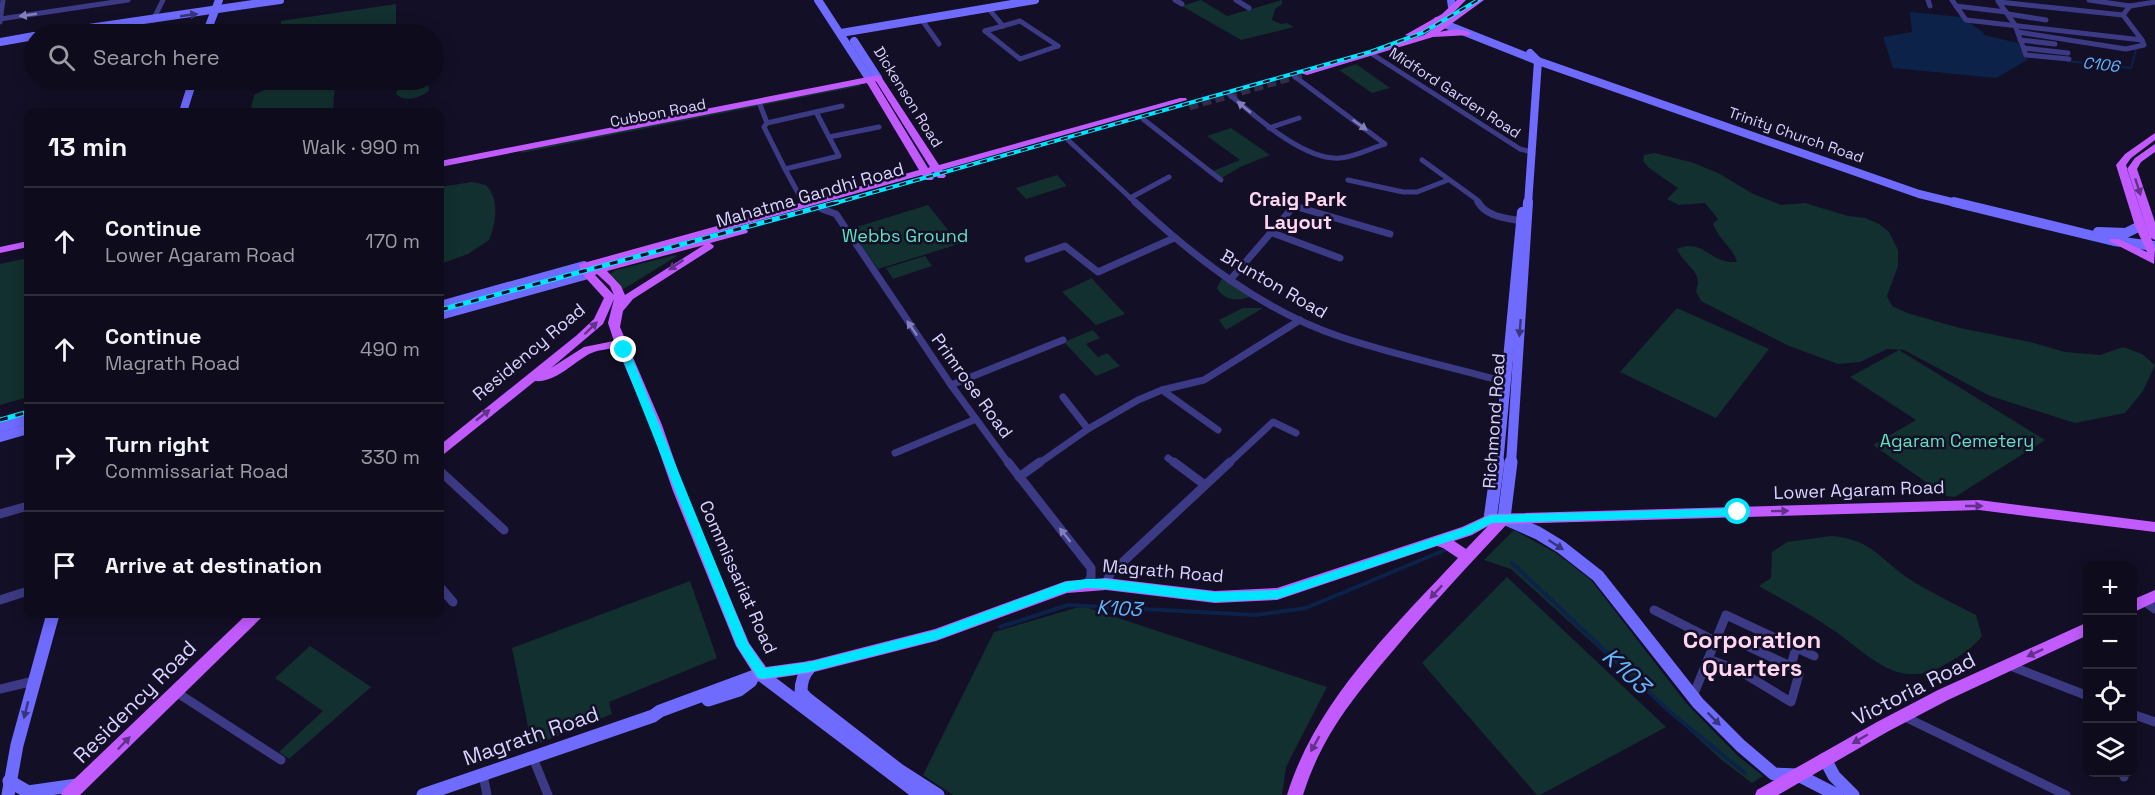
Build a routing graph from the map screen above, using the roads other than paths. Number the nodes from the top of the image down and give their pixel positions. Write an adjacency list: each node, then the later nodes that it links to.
1 (3, 0): 32 (street)
2 (79, 0): 25 (street)
3 (128, 0): 25 (street)
4 (163, 0): 33 (street)
5 (260, 0): 24 (main road)
6 (280, 0): 24 (main road)
7 (818, 0): 43 (main road, Dickenson Road)
8 (824, 0): 43 (main road, Dickenson Road)
9 (1035, 0): 18 (main road)
10 (1175, 0): 21 (street)
11 (1236, 0): 27 (street)
12 (1462, 0): 20 (main road)
13 (1479, 0): 31 (main road)
14 (1952, 0): 22 (street)
15 (2074, 0): 28 (street)
16 (2091, 0): 23 (street)
17 (1998, 1): 28 (street); 29 (street)
18 (1009, 2): 26 (main road)
19 (2155, 2): 23 (street)
20 (1451, 3): 31 (main road)
21 (1182, 4)
22 (1956, 6): 29 (street); 39 (street)
23 (2130, 6): 30 (street)
24 (217, 7): 33 (main road, one-way to 24); 37 (main road); 38 (main road)
25 (75, 8): 32 (street, one-way to 32)
26 (988, 8): 34 (main road); 40 (street)
27 (1250, 8)
28 (2075, 11): 30 (street)
29 (2007, 13): 35 (street); 39 (street)
30 (2121, 15): 47 (street)
31 (1449, 19): 41 (main road, Trinity Church Road); 41 (main road); 44 (main road); 56 (main road)
32 (0, 20)
33 (153, 20): 36 (main road)
34 (921, 20): 43 (main road); 49 (street)
35 (2046, 20)
36 (123, 24)
37 (210, 24)
38 (214, 24)
39 (2015, 25): 42 (street); 47 (street)
40 (1004, 26): 40 (street)
41 (1470, 31): 44 (main road); 51 (main road, Trinity Church Road); 52 (main road, Trinity Church Road)
42 (2018, 32): 46 (street); 47 (street)
43 (845, 33): 57 (main road, Dickenson Road)
44 (1427, 37): 53 (main road)
45 (24, 38): 48 (main road)
46 (2020, 39): 50 (street); 54 (street)
47 (2142, 40)
48 (1, 42)
49 (939, 44)
50 (2055, 44)
51 (1510, 50): 55 (main road, Trinity Church Road); 75 (main road, Richmond Road)
52 (1530, 52): 55 (main road); 90 (main road, Trinity Church Road)
53 (1372, 54): 56 (main road); 75 (street, Midford Garden Road)
54 (2068, 56)
55 (1538, 61): 75 (main road, Richmond Road); 95 (main road, Trinity Church Road)
56 (1298, 73): 70 (street, one-way to 70)
57 (876, 82): 61 (main road, Cubbon Road); 81 (main road, Dickenson Road)
58 (190, 90): 63 (main road)
59 (197, 90): 64 (main road)
60 (1229, 94): 70 (street, one-way to 60)
61 (759, 105): 68 (street); 76 (main road, Cubbon Road)
62 (842, 106): 65 (street)
63 (184, 108)
64 (191, 108)
65 (816, 112): 68 (street); 72 (street)
66 (1299, 118): 70 (street)
67 (1143, 119): 73 (main road, Mahatma Gandhi Road); 81 (main road, Mahatma Gandhi Road); 83 (street)
68 (767, 123): 79 (street)
69 (879, 127): 72 (street)
70 (1269, 128)
71 (2155, 136): 90 (main road)
72 (829, 137): 79 (street)
73 (1068, 140): 81 (main road, Mahatma Gandhi Road); 86 (street, Brunton Road)
74 (2155, 147): 96 (main road, one-way to 96)
75 (1528, 151): 89 (main road, Richmond Road)
76 (514, 153): 78 (main road, Cubbon Road); 80 (main road, Cubbon Road)
77 (1422, 160): 85 (street)
78 (444, 163)
79 (785, 169): 87 (street)
80 (444, 171)
81 (933, 174): 87 (main road, Mahatma Gandhi Road); 88 (main road, Mahatma Gandhi Road)
82 (1169, 177): 86 (street)
83 (1221, 180)
84 (1348, 180): 85 (street)
85 (1448, 180): 89 (street)
86 (1130, 198): 94 (street, Brunton Road)
87 (806, 205): 104 (main road, Mahatma Gandhi Road)
88 (822, 209): 93 (main road, Mahatma Gandhi Road); 114 (street, Primrose Road, one-way to 88)
89 (1525, 222): 113 (main road, Richmond Road)
90 (2140, 226): 96 (main road)
91 (1270, 232): 92 (street); 101 (street); 105 (street)
92 (1390, 234)
93 (726, 236): 104 (main road, Mahatma Gandhi Road); 107 (main road, one-way to 107)
94 (1174, 238): 102 (street); 105 (street, Brunton Road)
95 (2114, 241): 96 (main road, Trinity Church Road); 103 (main road)
96 (2152, 242): 103 (main road)
97 (24, 245): 98 (main road)
98 (0, 250)
99 (24, 254): 100 (main road)
100 (0, 258)
101 (1340, 258)
102 (1028, 259)
103 (2155, 260)
104 (591, 268): 106 (main road, Mahatma Gandhi Road); 107 (main road, Commissariat Road); 108 (main road, Mahatma Gandhi Road); 112 (main road, Residency Road, one-way to 104)
105 (1230, 280): 109 (street, Brunton Road)
106 (444, 305)
107 (618, 308): 111 (main road, Commissariat Road)
108 (444, 314)
109 (1300, 320): 113 (street, Brunton Road); 115 (street)
110 (1063, 340): 114 (street)
111 (621, 343): 112 (main road); 156 (main road, Commissariat Road)
112 (528, 382): 125 (main road, Residency Road, one-way to 112)
113 (1510, 383): 133 (main road, Richmond Road)
114 (951, 385): 117 (street, Primrose Road)
115 (1162, 390): 120 (street); 122 (street)
116 (1063, 397): 120 (street)
117 (976, 419): 126 (street); 129 (street, Primrose Road)
118 (24, 420): 119 (main road)
119 (0, 427)
120 (1088, 429): 129 (street)
121 (24, 430): 124 (main road)
122 (1218, 430)
123 (1296, 433): 130 (street)
124 (0, 437)
125 (444, 448)
126 (895, 453)
127 (1168, 458): 130 (street)
128 (444, 475): 135 (street)
129 (1019, 477): 138 (street, Primrose Road, one-way to 129)
130 (1205, 485): 139 (street)
131 (24, 507): 132 (street)
132 (0, 514)
133 (1497, 518): 134 (main road, Lower Agaram Road, one-way to 134); 136 (main road, Magrath Road); 137 (main road); 161 (main road, one-way to 161)
134 (2155, 527)
135 (504, 530)
136 (1433, 541): 137 (main road); 139 (main road, Magrath Road)
137 (1465, 560): 178 (main road, one-way to 178)
138 (1087, 584): 139 (main road, Magrath Road); 155 (main road, Magrath Road)
139 (1106, 584)
140 (24, 592): 142 (street)
141 (444, 592): 143 (street)
142 (0, 600)
143 (453, 602)
144 (1654, 610): 148 (street)
145 (52, 618): 157 (main road)
146 (252, 618): 159 (main road, Residency Road)
147 (2083, 630): 153 (main road, Victoria Road, one-way to 153)
148 (1715, 641): 150 (street); 152 (street)
149 (1747, 646): 154 (street)
150 (1796, 647): 151 (street); 154 (street)
151 (1814, 656)
152 (1708, 659): 154 (street); 161 (street)
153 (2008, 665): 160 (street); 164 (main road, Victoria Road)
154 (1791, 666)
155 (810, 667): 156 (main road, Magrath Road); 162 (main road)
156 (760, 674): 162 (main road, Commissariat Road); 167 (main road, Magrath Road)
157 (34, 681): 158 (street); 171 (main road, one-way to 171)
158 (0, 689)
159 (175, 691): 166 (street); 172 (main road, Residency Road, one-way to 159)
160 (2083, 694)
161 (1693, 696): 170 (main road, one-way to 170)
162 (802, 700): 176 (main road, Commissariat Road); 177 (main road, Commissariat Road)
163 (2137, 715): 165 (street)
164 (1903, 716): 168 (main road, Victoria Road, one-way to 168); 183 (street)
165 (2155, 722)
166 (279, 757)
167 (533, 758): 169 (main road, Magrath Road); 175 (street)
168 (1825, 759): 170 (main road, Victoria Road); 182 (main road)
169 (483, 775): 173 (main road, Magrath Road); 174 (street)
170 (1786, 778): 179 (main road, Victoria Road); 180 (main road); 181 (main road)
171 (9, 788): 172 (main road)
172 (76, 789)
173 (423, 795)
174 (487, 795)
175 (548, 795)
176 (920, 795)
177 (938, 795)
178 (1295, 795)
179 (1763, 795)
180 (1828, 795)
181 (1837, 795)
182 (1853, 795)
183 (2066, 795)

